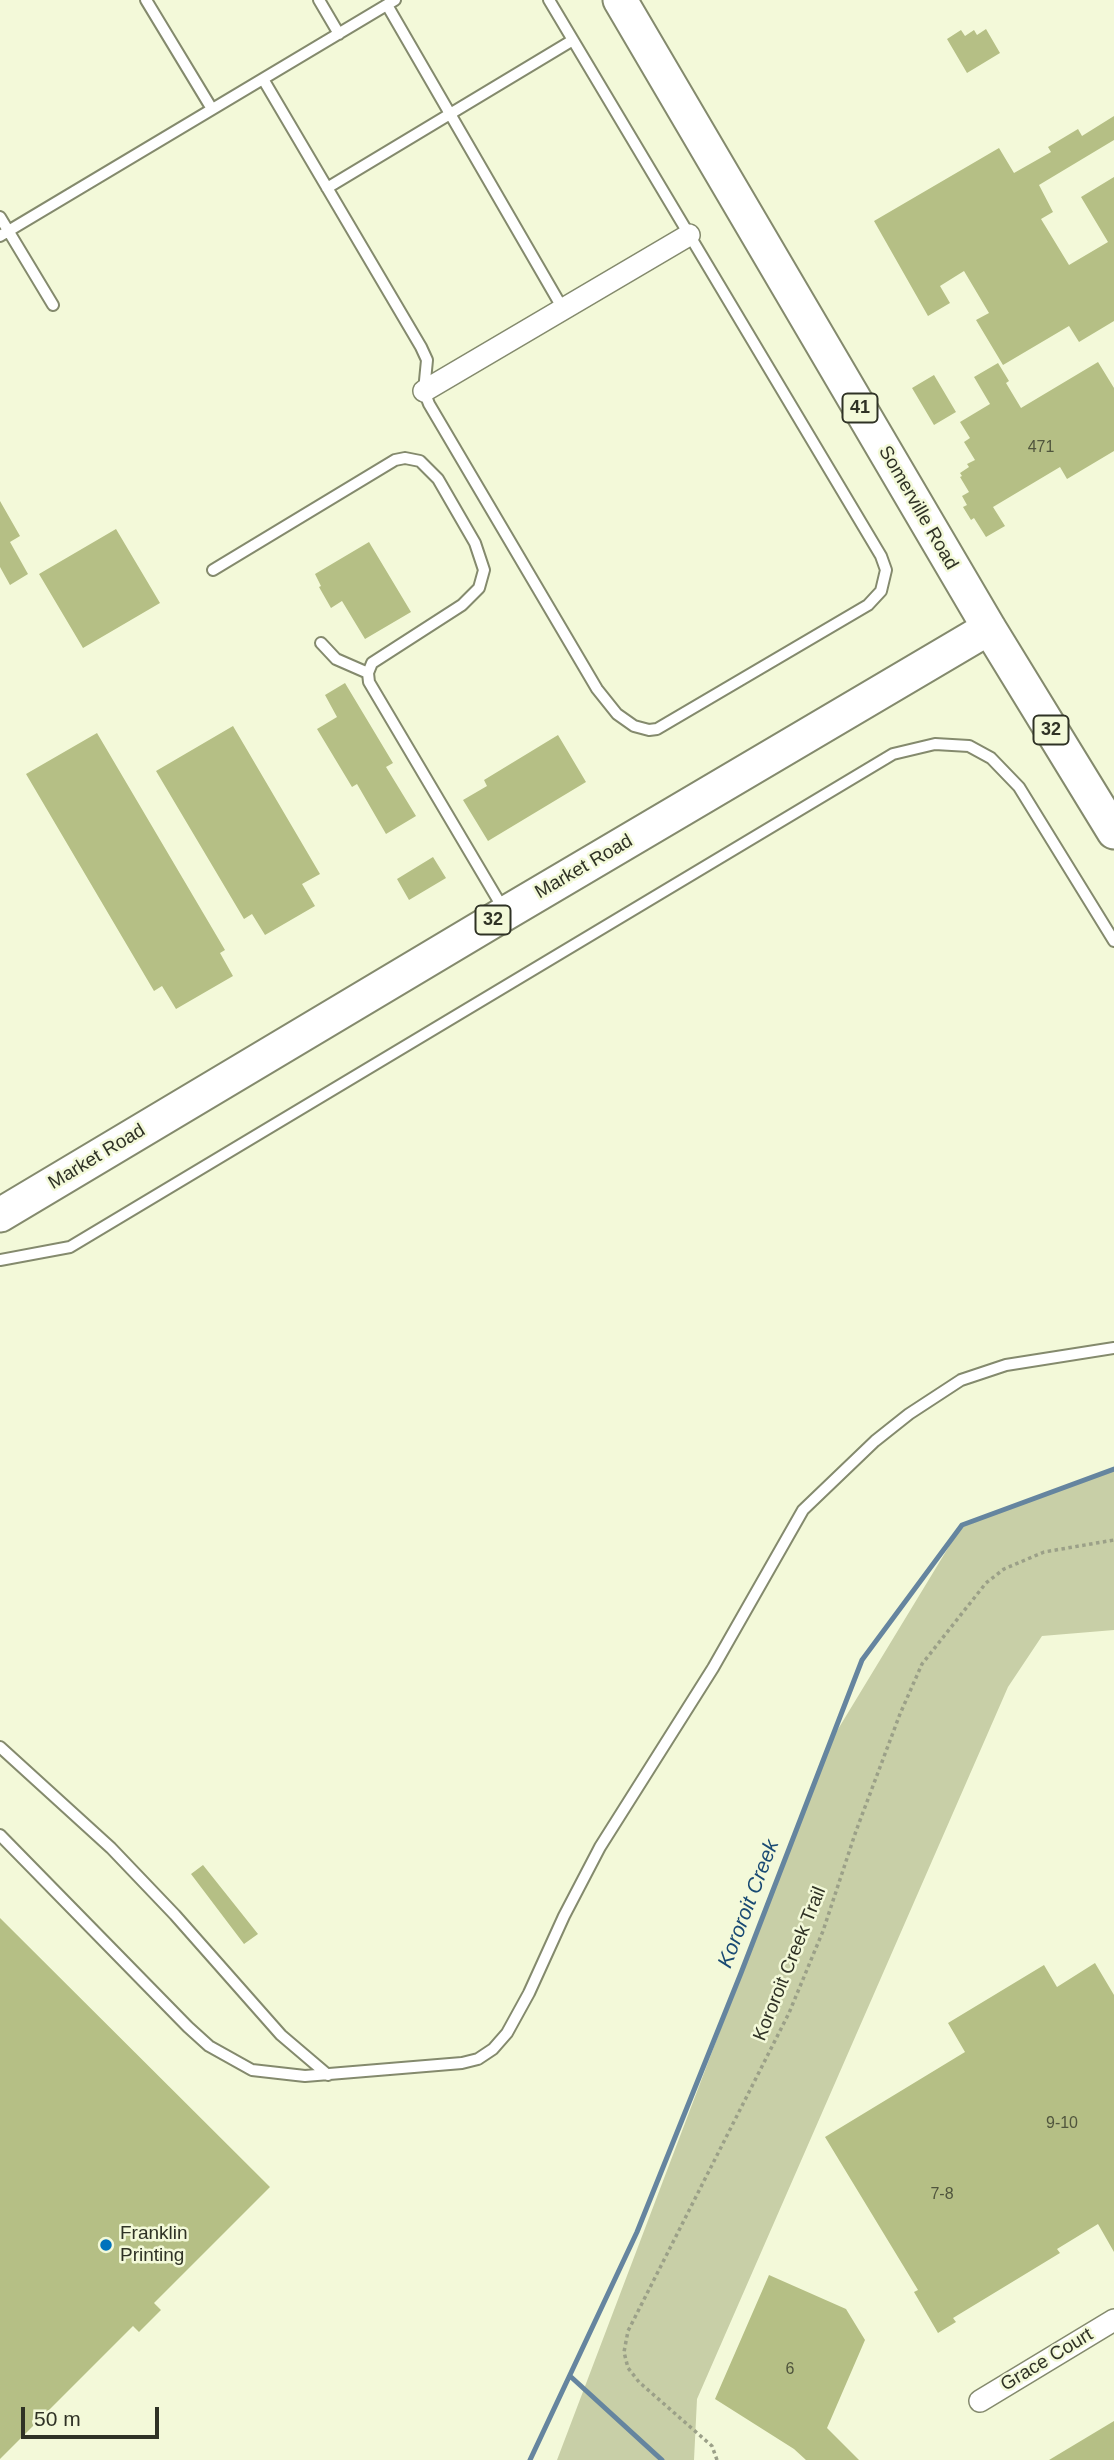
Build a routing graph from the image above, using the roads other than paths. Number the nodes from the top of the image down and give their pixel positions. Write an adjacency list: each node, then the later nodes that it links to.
1 (146, 0): 9 (lane)
2 (319, 0): 6 (lane)
3 (549, 0): 7 (lane)
4 (620, 0): 19 (main road, Somerville Road / 41)
5 (391, 2): 6 (lane); 10 (lane)
6 (338, 34): 8 (lane)
7 (573, 40): 10 (lane); 14 (lane)
8 (263, 79): 9 (lane); 11 (lane)
9 (212, 109): 13 (lane)
10 (450, 114): 11 (lane); 16 (lane)
11 (327, 188): 17 (lane)
12 (0, 217): 13 (lane)
13 (4, 234): 15 (lane)
14 (689, 235): 16 (street); 17 (lane)
15 (53, 305)
16 (563, 309): 17 (street)
17 (425, 391)
18 (213, 570): 21 (lane)
19 (989, 628): 22 (main road, Somerville Road / 32); 23 (main road, Market Road / 32)
20 (321, 643): 21 (lane)
21 (368, 673): 23 (lane)
22 (1114, 832)
23 (506, 912): 25 (main road, Market Road / 32)
24 (1114, 941): 26 (lane)
25 (0, 1215)
26 (0, 1260)
27 (1114, 1348): 30 (lane)
28 (0, 1747): 30 (lane)
29 (0, 1835): 30 (lane)
30 (328, 2074)
31 (1114, 2320): 32 (street, Grace Court)
32 (980, 2400)

